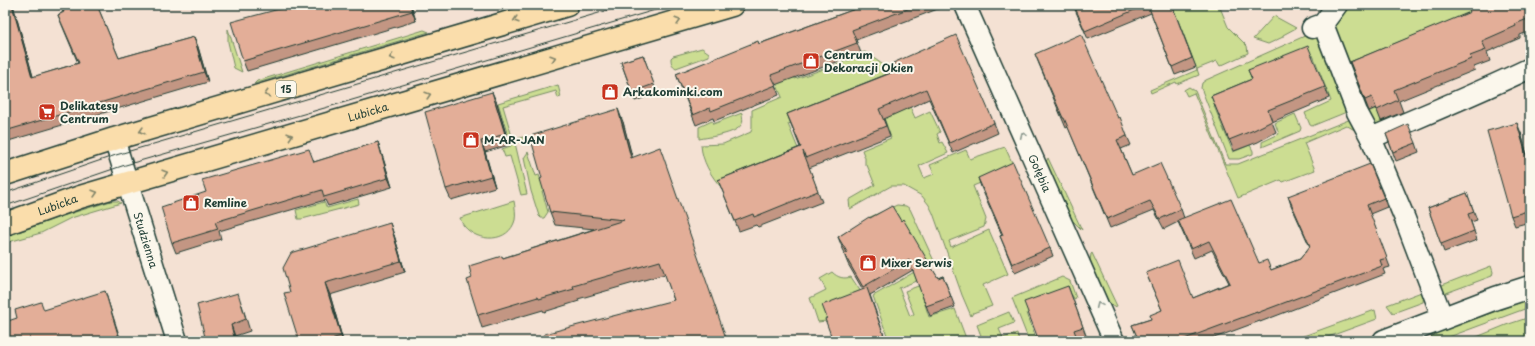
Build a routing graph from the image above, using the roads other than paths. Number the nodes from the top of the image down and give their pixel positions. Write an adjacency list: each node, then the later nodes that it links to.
1 (567, 5): 7 (main road, 15, one-way to 7)
2 (732, 5): 9 (main road, Lubicka, one-way to 2)
3 (965, 5): 14 (street, Gołębia, one-way to 3)
4 (1337, 5): 6 (street)
5 (1530, 68): 6 (street)
6 (1371, 138): 12 (street)
7 (114, 139): 8 (main road, 15); 9 (street, Studzienna)
8 (5, 174)
9 (127, 184): 10 (main road, Lubicka, one-way to 9); 13 (street, Studzienna)
10 (5, 224)
11 (1530, 287): 12 (street)
12 (1443, 319): 15 (street)
13 (177, 341)
14 (1114, 341)
15 (1384, 341)

